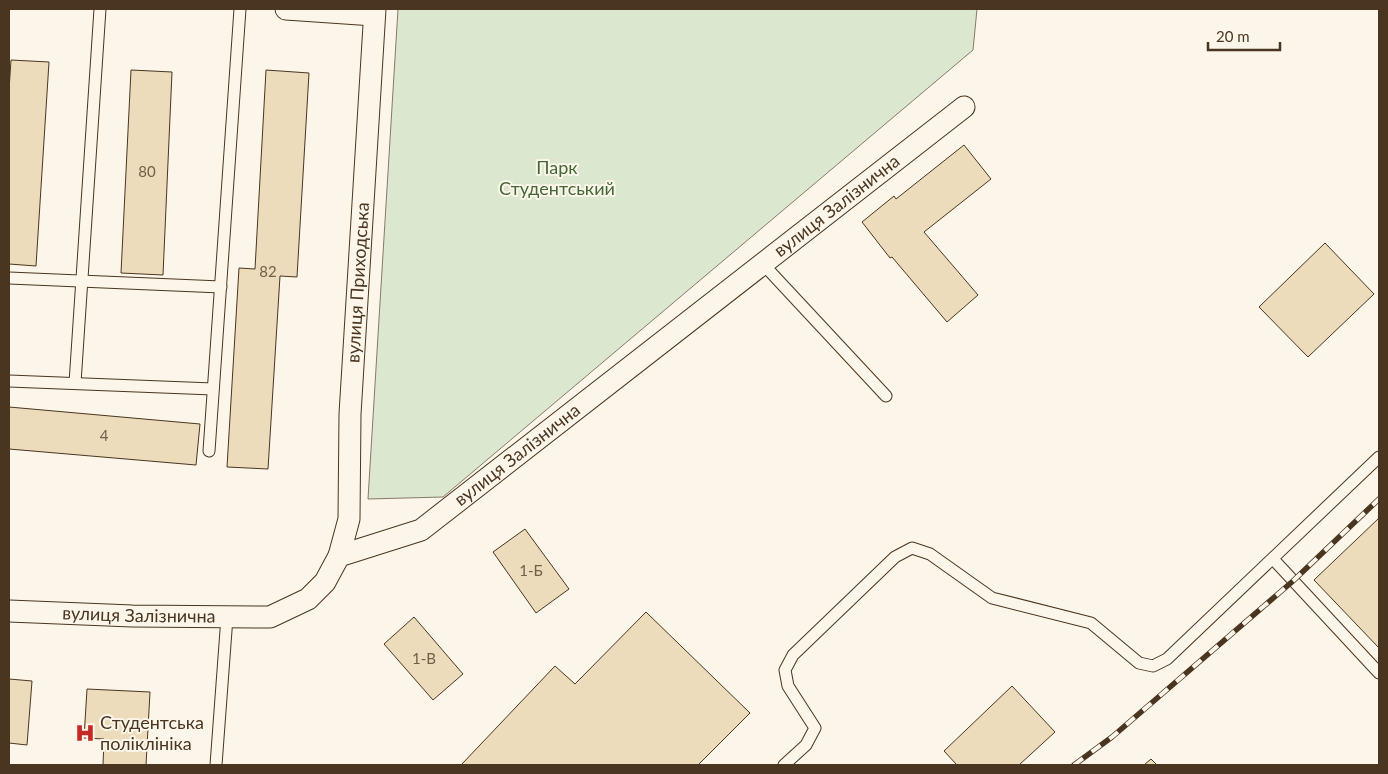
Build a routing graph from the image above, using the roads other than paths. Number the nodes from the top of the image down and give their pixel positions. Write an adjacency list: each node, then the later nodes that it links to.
1 (100, 9): 8 (lane)
2 (240, 9): 9 (lane)
3 (286, 9): 4 (street)
4 (375, 12): 16 (street, вулиця Приходська)
5 (964, 107): 6 (street, вулиця Залізнична)
6 (763, 264): 13 (lane); 16 (street, вулиця Залізнична)
7 (9, 278): 8 (lane)
8 (82, 282): 9 (lane); 11 (lane)
9 (221, 287): 12 (lane)
10 (9, 381): 11 (lane)
11 (76, 383): 12 (lane)
12 (213, 389): 14 (lane)
13 (886, 396)
14 (209, 451)
15 (1379, 457): 17 (lane)
16 (340, 556): 19 (street, вулиця Залізнична)
17 (1273, 559): 20 (lane); 22 (lane)
18 (9, 611): 19 (street, вулиця Залізнична)
19 (227, 617): 21 (lane)
20 (1379, 673)
21 (216, 765)
22 (784, 765)

